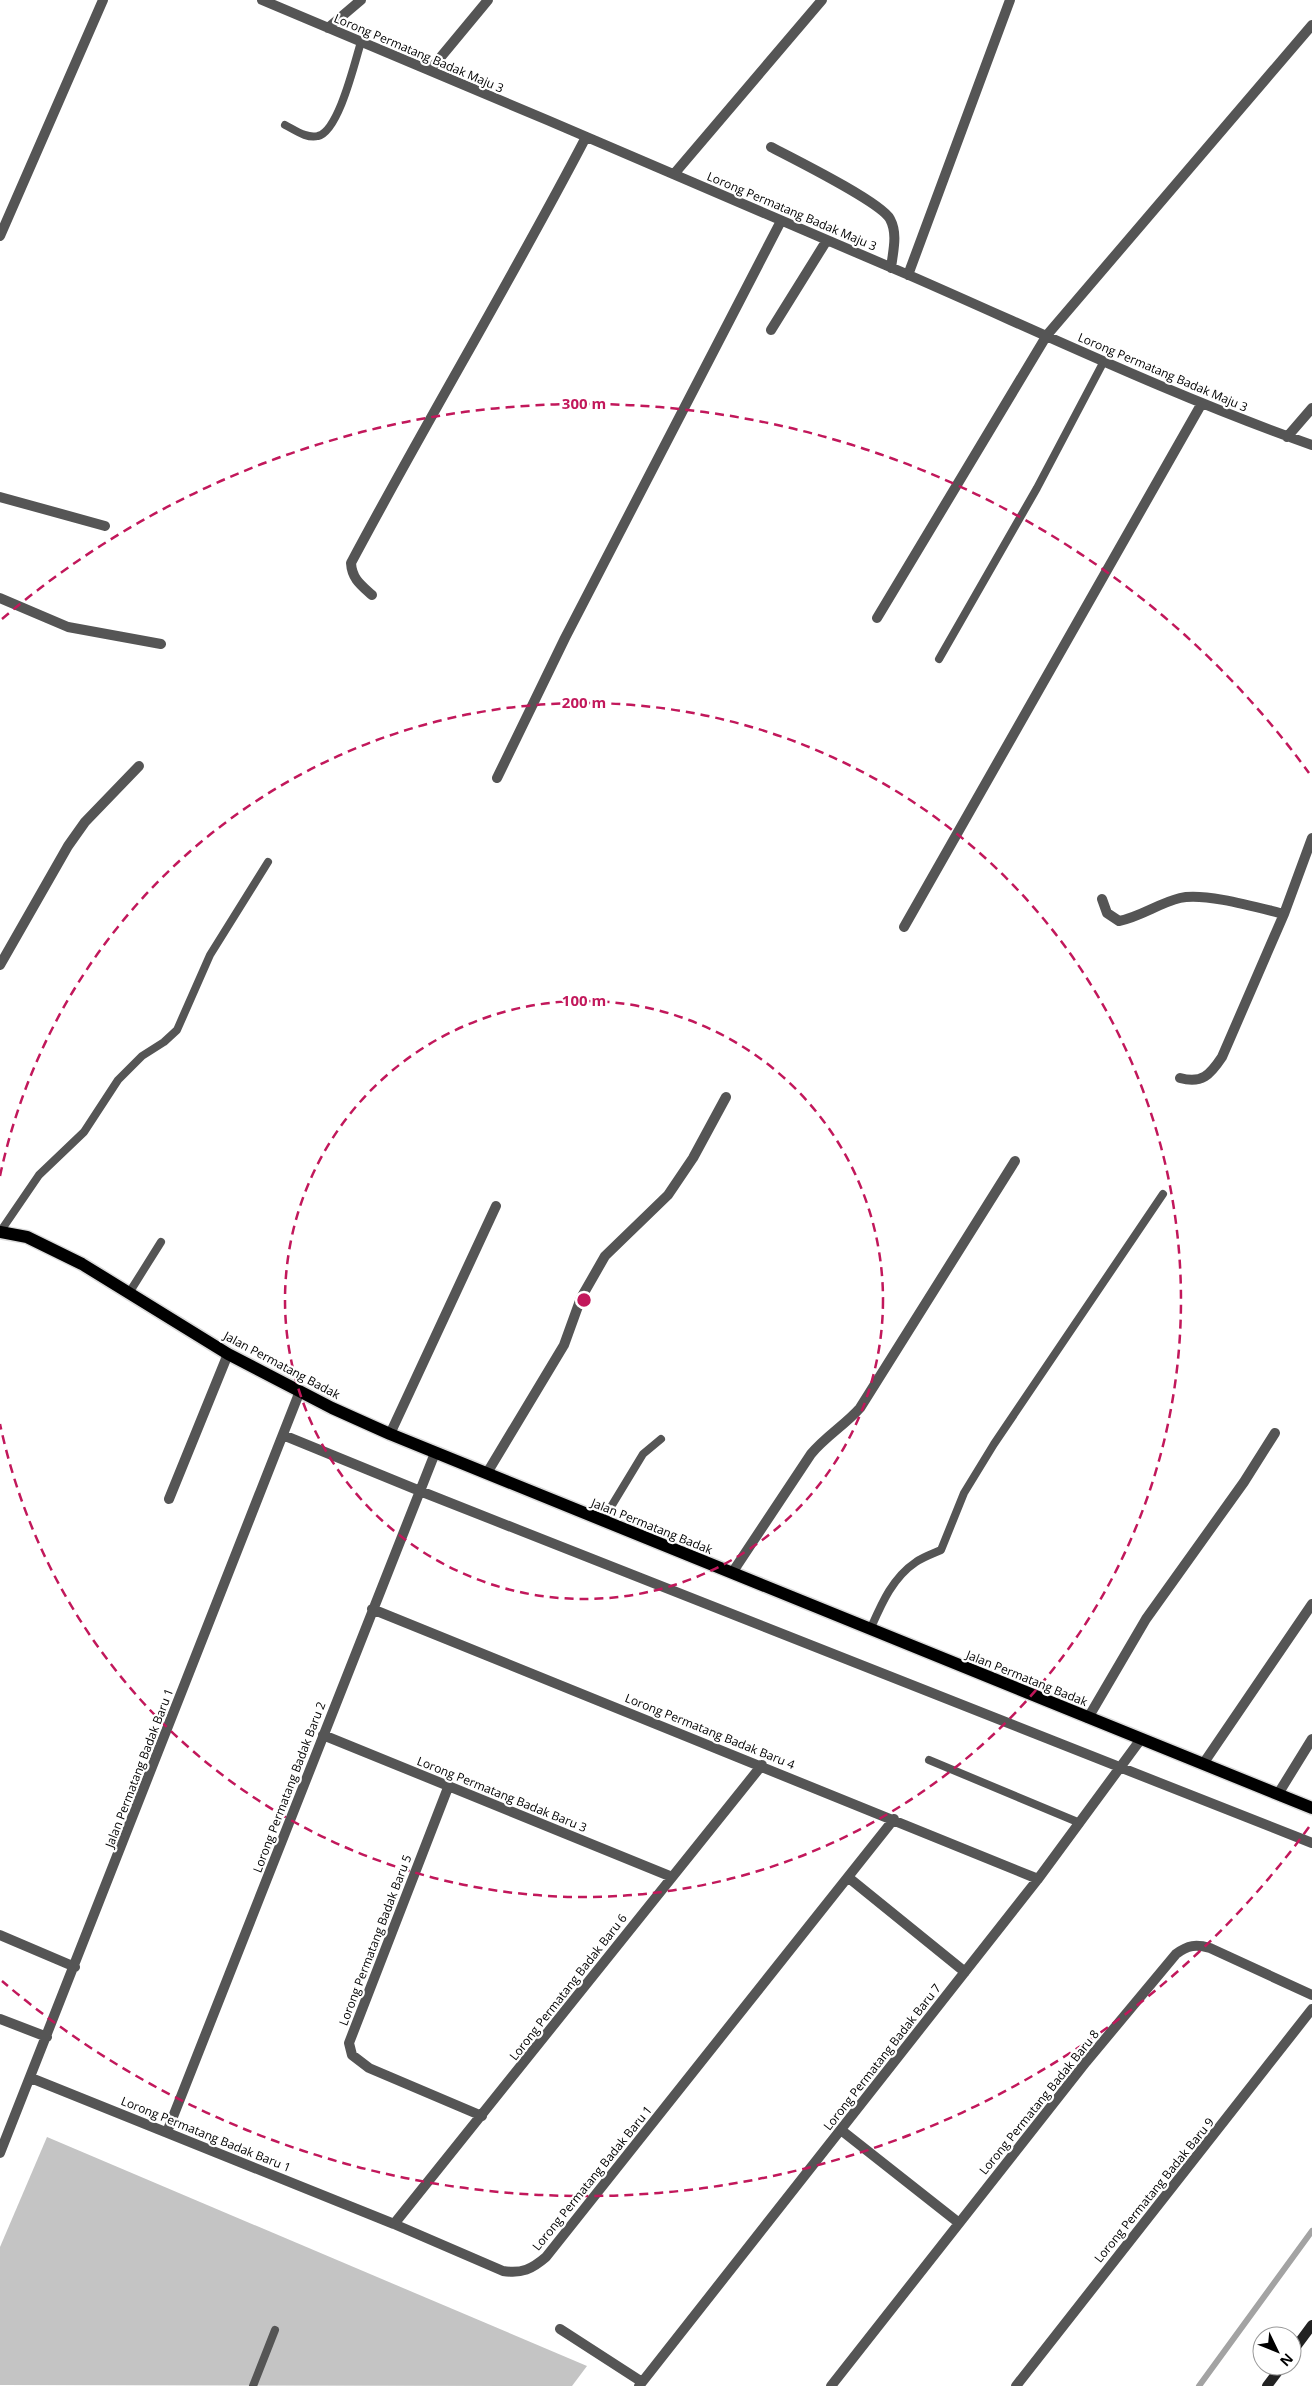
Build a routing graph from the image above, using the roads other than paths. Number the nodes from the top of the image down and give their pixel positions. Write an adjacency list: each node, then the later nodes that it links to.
1 (104, 0): 16 (street)
2 (262, 0): 8 (street, Lorong Permatang Badak Maju 3)
3 (361, 0): 8 (street)
4 (488, 0): 10 (street)
5 (822, 0): 14 (street)
6 (1010, 0): 19 (street)
7 (1312, 25): 21 (street)
8 (328, 28): 9 (street, Lorong Permatang Badak Maju 3)
9 (361, 42): 10 (street, Lorong Permatang Badak Maju 3); 11 (lane)
10 (430, 70): 12 (street, Lorong Permatang Badak Maju 3)
11 (285, 126)
12 (586, 138): 14 (street, Lorong Permatang Badak Maju 3); 29 (street)
13 (771, 146): 18 (street)
14 (674, 174): 15 (street, Lorong Permatang Badak Maju 3)
15 (781, 221): 17 (street, Lorong Permatang Badak Maju 3); 35 (street)
16 (0, 236)
17 (827, 240): 18 (street, Lorong Permatang Badak Maju 3); 20 (street)
18 (891, 268): 19 (street, Lorong Permatang Badak Maju 3)
19 (908, 275): 21 (street, Lorong Permatang Badak Maju 3)
20 (771, 330)
21 (1046, 335): 22 (street, Lorong Permatang Badak Maju 3); 31 (street)
22 (1104, 361): 23 (street, Lorong Permatang Badak Maju 3); 33 (lane)
23 (1202, 402): 25 (street, Lorong Permatang Badak Maju 3); 40 (street)
24 (1312, 408): 25 (street)
25 (1287, 437): 26 (street, Lorong Permatang Badak Maju 3)
26 (1312, 445)
27 (1, 499): 28 (street)
28 (105, 526)
29 (372, 595)
30 (0, 598): 32 (street)
31 (877, 618)
32 (161, 644)
33 (939, 658)
34 (139, 766): 41 (street)
35 (497, 778)
36 (1312, 838): 39 (street)
37 (268, 862): 47 (lane)
38 (1102, 899): 39 (street)
39 (1284, 914): 42 (street)
40 (904, 927)
41 (0, 965)
42 (1180, 1078)
43 (726, 1096): 57 (street)
44 (1015, 1160): 61 (street)
45 (1163, 1194): 64 (lane)
46 (496, 1206): 53 (street)
47 (0, 1232): 49 (main road, Jalan Permatang Badak)
48 (162, 1242): 49 (lane)
49 (129, 1293): 50 (main road, Jalan Permatang Badak)
50 (228, 1354): 51 (main road, Jalan Permatang Badak); 59 (street)
51 (300, 1391): 53 (main road, Jalan Permatang Badak); 54 (street, Jalan Permatang Badak Baru 1)
52 (1275, 1433): 65 (street)
53 (390, 1434): 56 (main road, Jalan Permatang Badak)
54 (283, 1435): 58 (street); 83 (street, Jalan Permatang Badak Baru 1)
55 (661, 1439): 60 (lane)
56 (435, 1453): 57 (main road, Jalan Permatang Badak); 58 (street, Lorong Permatang Badak Baru 2)
57 (487, 1473): 60 (main road, Jalan Permatang Badak)
58 (420, 1491): 63 (street, Lorong Permatang Badak Baru 2); 72 (street)
59 (169, 1499)
60 (603, 1520): 61 (main road, Jalan Permatang Badak)
61 (732, 1573): 64 (main road, Jalan Permatang Badak)
62 (1312, 1604): 70 (street)
63 (372, 1609): 66 (street, Lorong Permatang Badak Baru 2); 71 (street, Lorong Permatang Badak Baru 4)
64 (870, 1630): 65 (main road, Jalan Permatang Badak)
65 (1088, 1718): 67 (main road, Jalan Permatang Badak)
66 (322, 1735): 73 (street, Lorong Permatang Badak Baru 3); 92 (street, Lorong Permatang Badak Baru 2)
67 (1141, 1739): 70 (main road, Jalan Permatang Badak); 72 (street, Lorong Permatang Badak Baru 7)
68 (1312, 1740): 74 (street)
69 (929, 1760): 77 (lane)
70 (1203, 1764): 74 (main road, Jalan Permatang Badak)
71 (762, 1765): 76 (street, Lorong Permatang Badak Baru 4); 79 (street, Lorong Permatang Badak Baru 6)
72 (1121, 1767): 77 (street, Lorong Permatang Badak Baru 7); 78 (street)
73 (449, 1785): 79 (street, Lorong Permatang Badak Baru 3); 90 (street, Lorong Permatang Badak Baru 5)
74 (1278, 1794): 75 (main road, Jalan Permatang Badak)
75 (1312, 1808)
76 (894, 1819): 80 (street, Lorong Permatang Badak Baru 1); 81 (street, Lorong Permatang Badak Baru 4)
77 (1080, 1823): 81 (street, Lorong Permatang Badak Baru 7)
78 (1312, 1843)
79 (672, 1877): 90 (street, Lorong Permatang Badak Baru 6)
80 (849, 1878): 84 (street); 95 (street, Lorong Permatang Badak Baru 1)
81 (1038, 1879): 84 (street, Lorong Permatang Badak Baru 7)
82 (0, 1935): 83 (street)
83 (75, 1967): 88 (street, Jalan Permatang Badak Baru 1)
84 (965, 1972): 91 (street, Lorong Permatang Badak Baru 7)
85 (1312, 1996): 94 (street, Lorong Permatang Badak Baru 8)
86 (1312, 2009): 103 (street, Lorong Permatang Badak Baru 9)
87 (0, 2019): 88 (street)
88 (47, 2037): 89 (street, Jalan Permatang Badak Baru 1)
89 (31, 2078): 92 (street, Lorong Permatang Badak Baru 1); 93 (street, Jalan Permatang Badak Baru 1)
90 (482, 2116): 95 (street, Lorong Permatang Badak Baru 6)
91 (841, 2130): 94 (street); 100 (street, Lorong Permatang Badak Baru 7)
92 (167, 2132): 95 (street, Lorong Permatang Badak Baru 1)
93 (1, 2148)
94 (958, 2222): 102 (street, Lorong Permatang Badak Baru 8)
95 (394, 2224)
96 (1312, 2325): 99 (street)
97 (560, 2329): 100 (street)
98 (275, 2330): 101 (lane)
99 (1302, 2338)
100 (640, 2384)
101 (253, 2386)
102 (831, 2386)
103 (1016, 2386)

